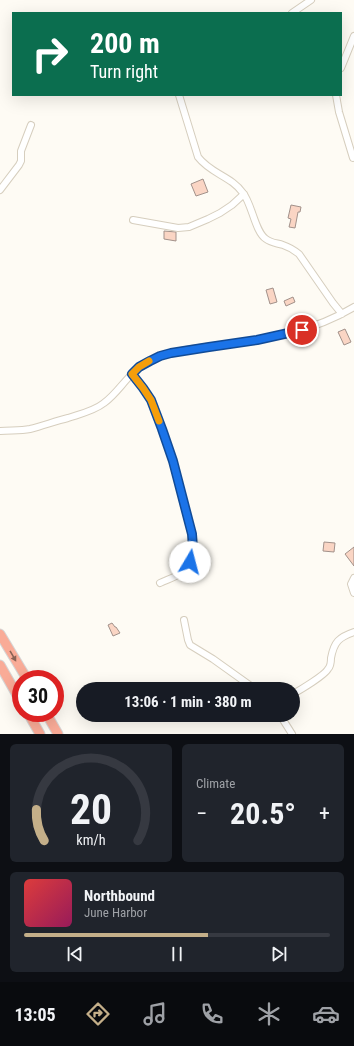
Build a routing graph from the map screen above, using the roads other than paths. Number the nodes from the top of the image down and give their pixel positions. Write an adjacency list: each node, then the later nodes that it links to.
1 (311, 0): 2 (street)
2 (293, 12)
3 (354, 36): 4 (street)
4 (342, 66)
5 (179, 96): 10 (street)
6 (336, 96): 8 (street)
7 (31, 126): 9 (street)
8 (353, 158)
9 (0, 190)
10 (244, 194): 11 (street); 13 (street)
11 (133, 220)
12 (354, 307): 13 (street)
13 (342, 314): 14 (street)
14 (132, 374): 15 (street); 17 (street)
15 (0, 431)
16 (354, 578): 18 (street)
17 (160, 583)
18 (354, 593)
19 (184, 620): 24 (street)
20 (354, 632): 26 (street)
21 (0, 634): 23 (highway, one-way to 23)
22 (0, 665): 25 (highway)
23 (22, 670)
24 (245, 682)
25 (12, 686)
26 (300, 690)
27 (33, 722): 30 (highway)
28 (51, 722): 31 (highway)
29 (284, 722): 32 (street)
30 (40, 734)
31 (58, 734)
32 (292, 734)

